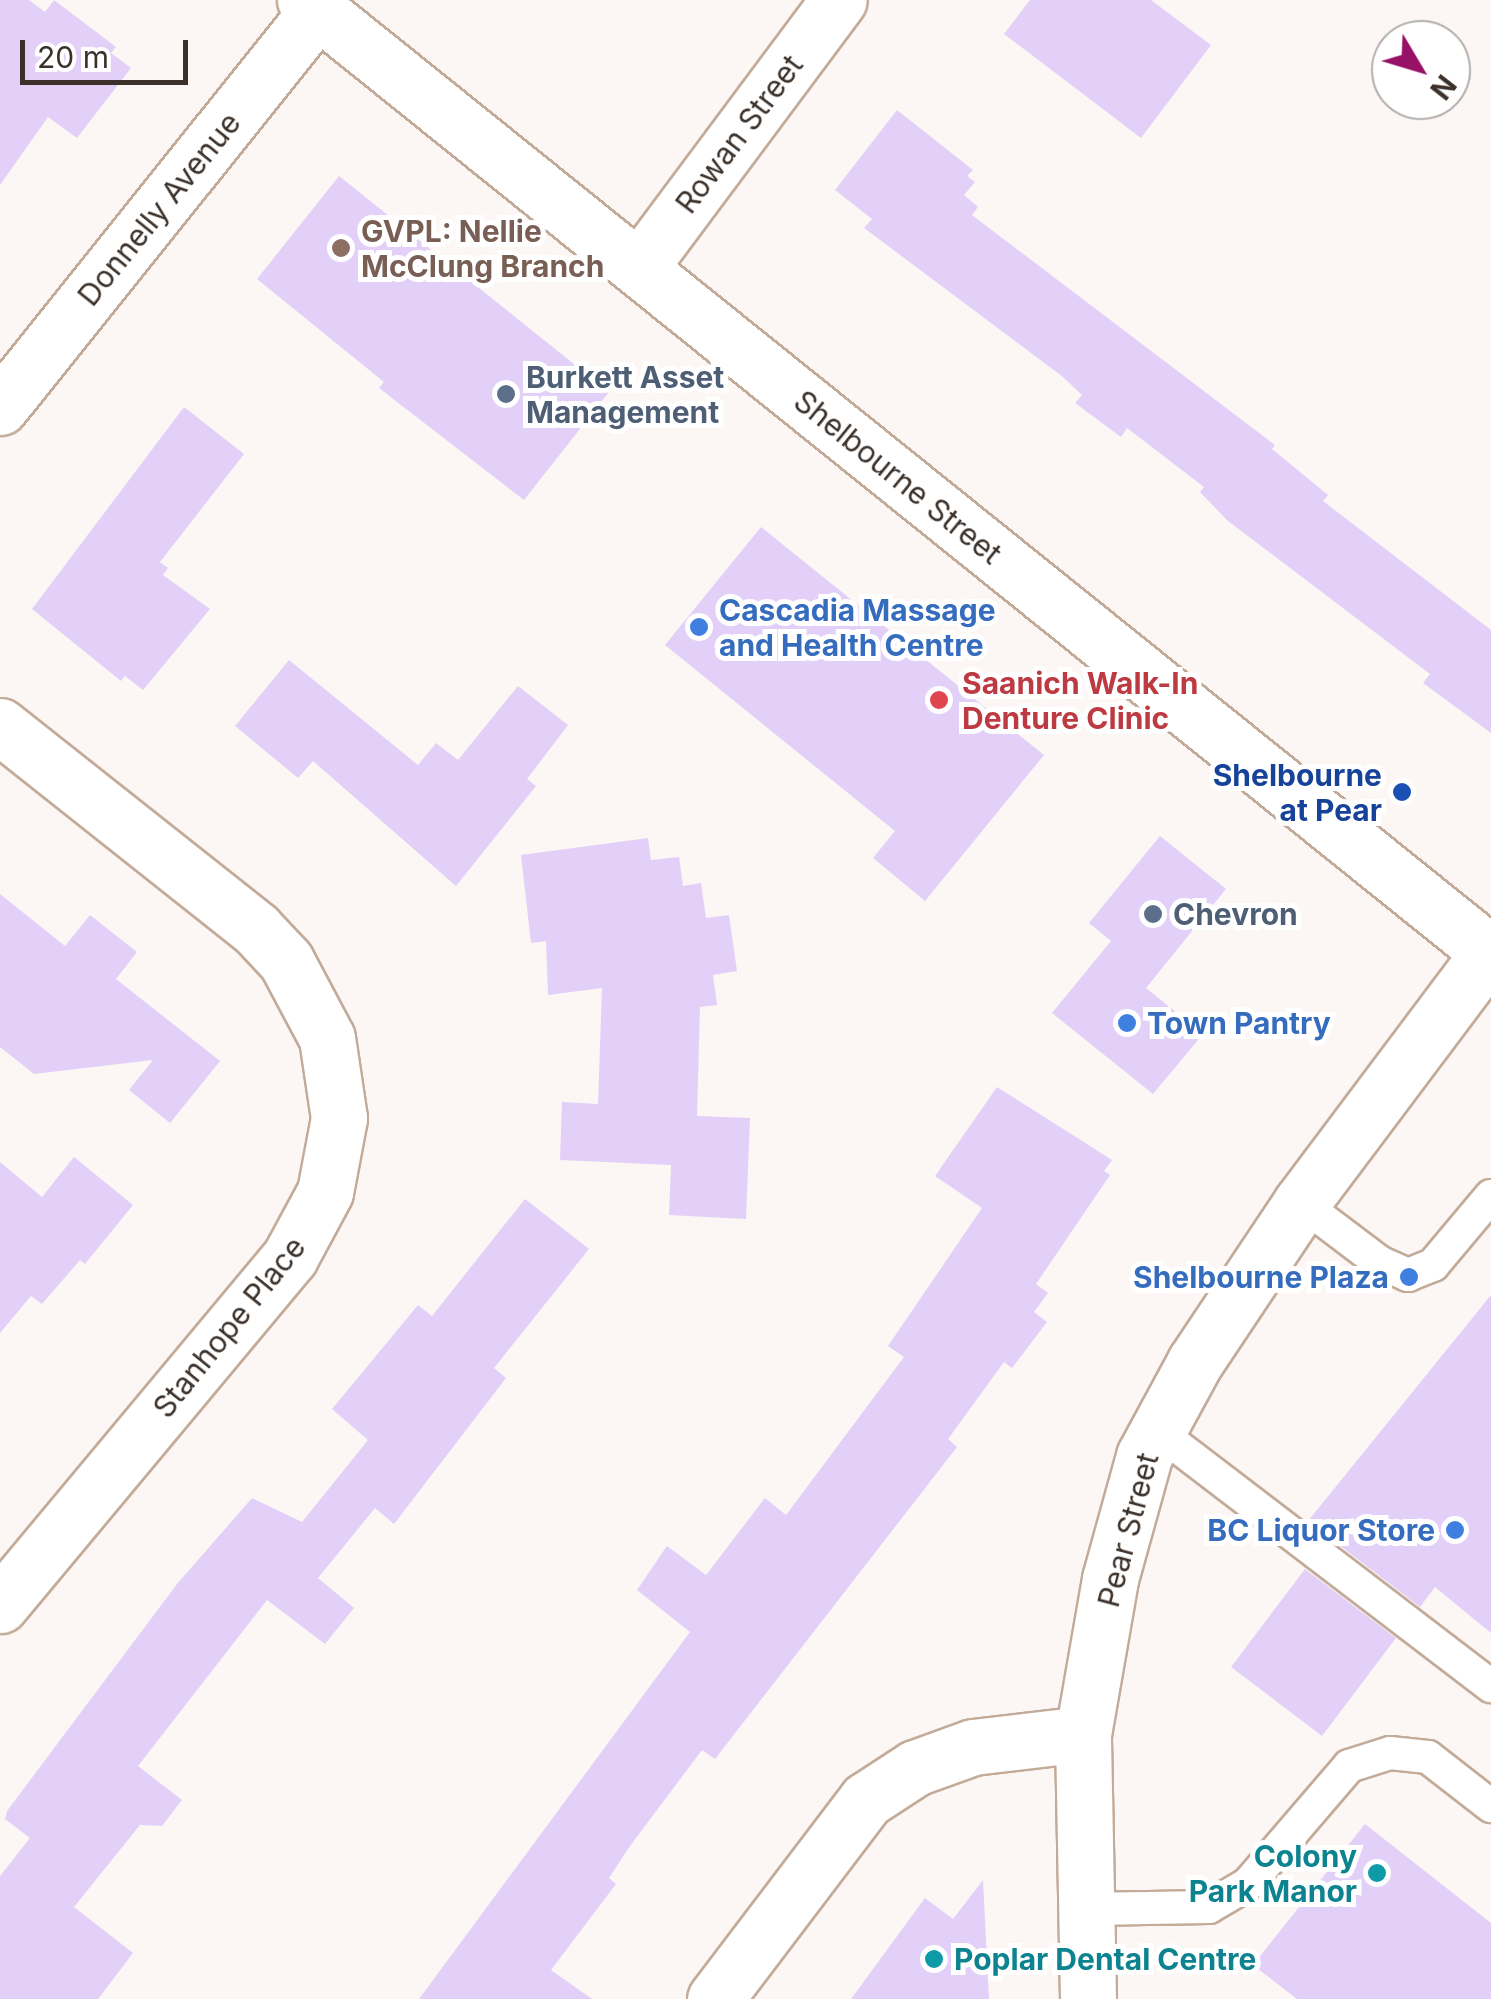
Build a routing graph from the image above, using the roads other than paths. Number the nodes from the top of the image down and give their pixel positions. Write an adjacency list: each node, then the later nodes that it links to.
1 (838, 0): 3 (street, Rowan Street)
2 (312, 5): 3 (street, Shelbourne Street); 4 (street, Donnelly Avenue)
3 (638, 268): 6 (street, Shelbourne Street)
4 (0, 407)
5 (0, 726): 10 (street, Stanhope Place)
6 (1490, 952): 8 (street, Pear Street)
7 (1491, 1196): 8 (lane)
8 (1301, 1203): 9 (street, Pear Street)
9 (1156, 1430): 11 (lane); 12 (street, Pear Street)
10 (0, 1606)
11 (1491, 1686)
12 (1083, 1734): 14 (street, Pear Street); 15 (street)
13 (1491, 1806): 14 (lane)
14 (1086, 1909): 16 (street, Pear Street)
15 (715, 1999)
16 (1088, 1999)

